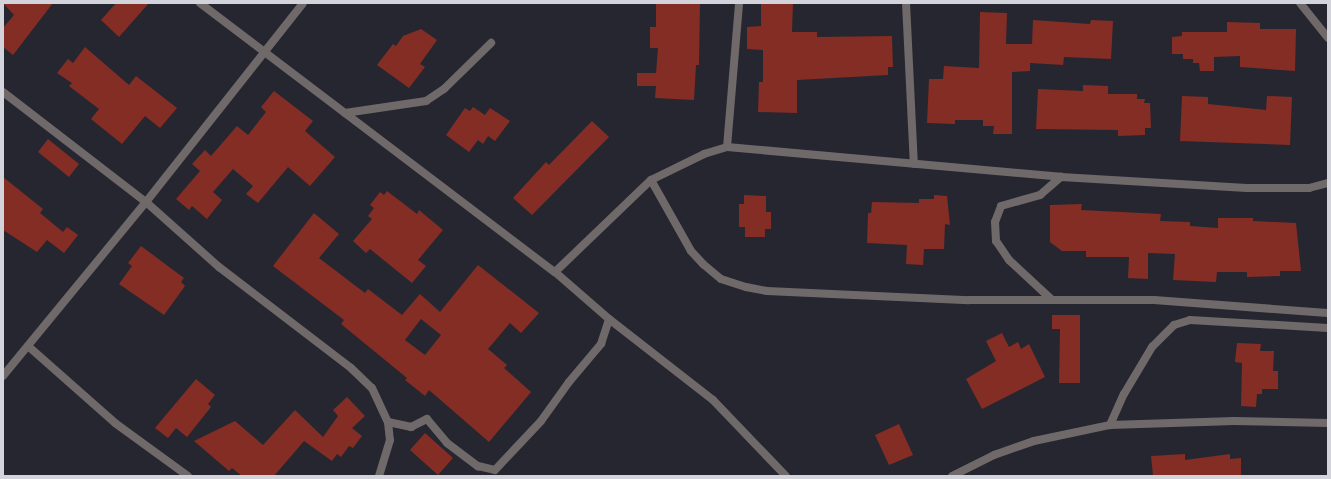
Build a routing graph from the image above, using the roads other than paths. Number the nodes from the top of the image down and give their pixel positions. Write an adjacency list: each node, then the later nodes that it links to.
1 (200, 3): 8 (street)
2 (303, 3): 8 (street)
3 (739, 3): 11 (street)
4 (906, 3): 12 (street)
5 (1300, 3): 6 (street)
6 (1328, 38)
7 (491, 43): 10 (street)
8 (266, 53): 10 (street); 16 (street)
9 (3, 92): 16 (street)
10 (345, 113): 17 (street)
11 (727, 147): 12 (street); 14 (street)
12 (914, 164): 13 (street)
13 (1061, 177): 15 (street); 18 (street)
14 (651, 180): 17 (street); 18 (street)
15 (1328, 183)
16 (146, 202): 22 (street); 24 (street)
17 (555, 272): 20 (street)
18 (1051, 298): 19 (street)
19 (1328, 313)
20 (609, 319): 24 (street); 30 (street)
21 (1328, 328): 26 (street)
22 (28, 346): 23 (street); 28 (street)
23 (3, 376)
24 (388, 422): 29 (street)
25 (1328, 423): 26 (street)
26 (1110, 425): 27 (street)
27 (956, 475)
28 (188, 476)
29 (380, 476)
30 (786, 476)

